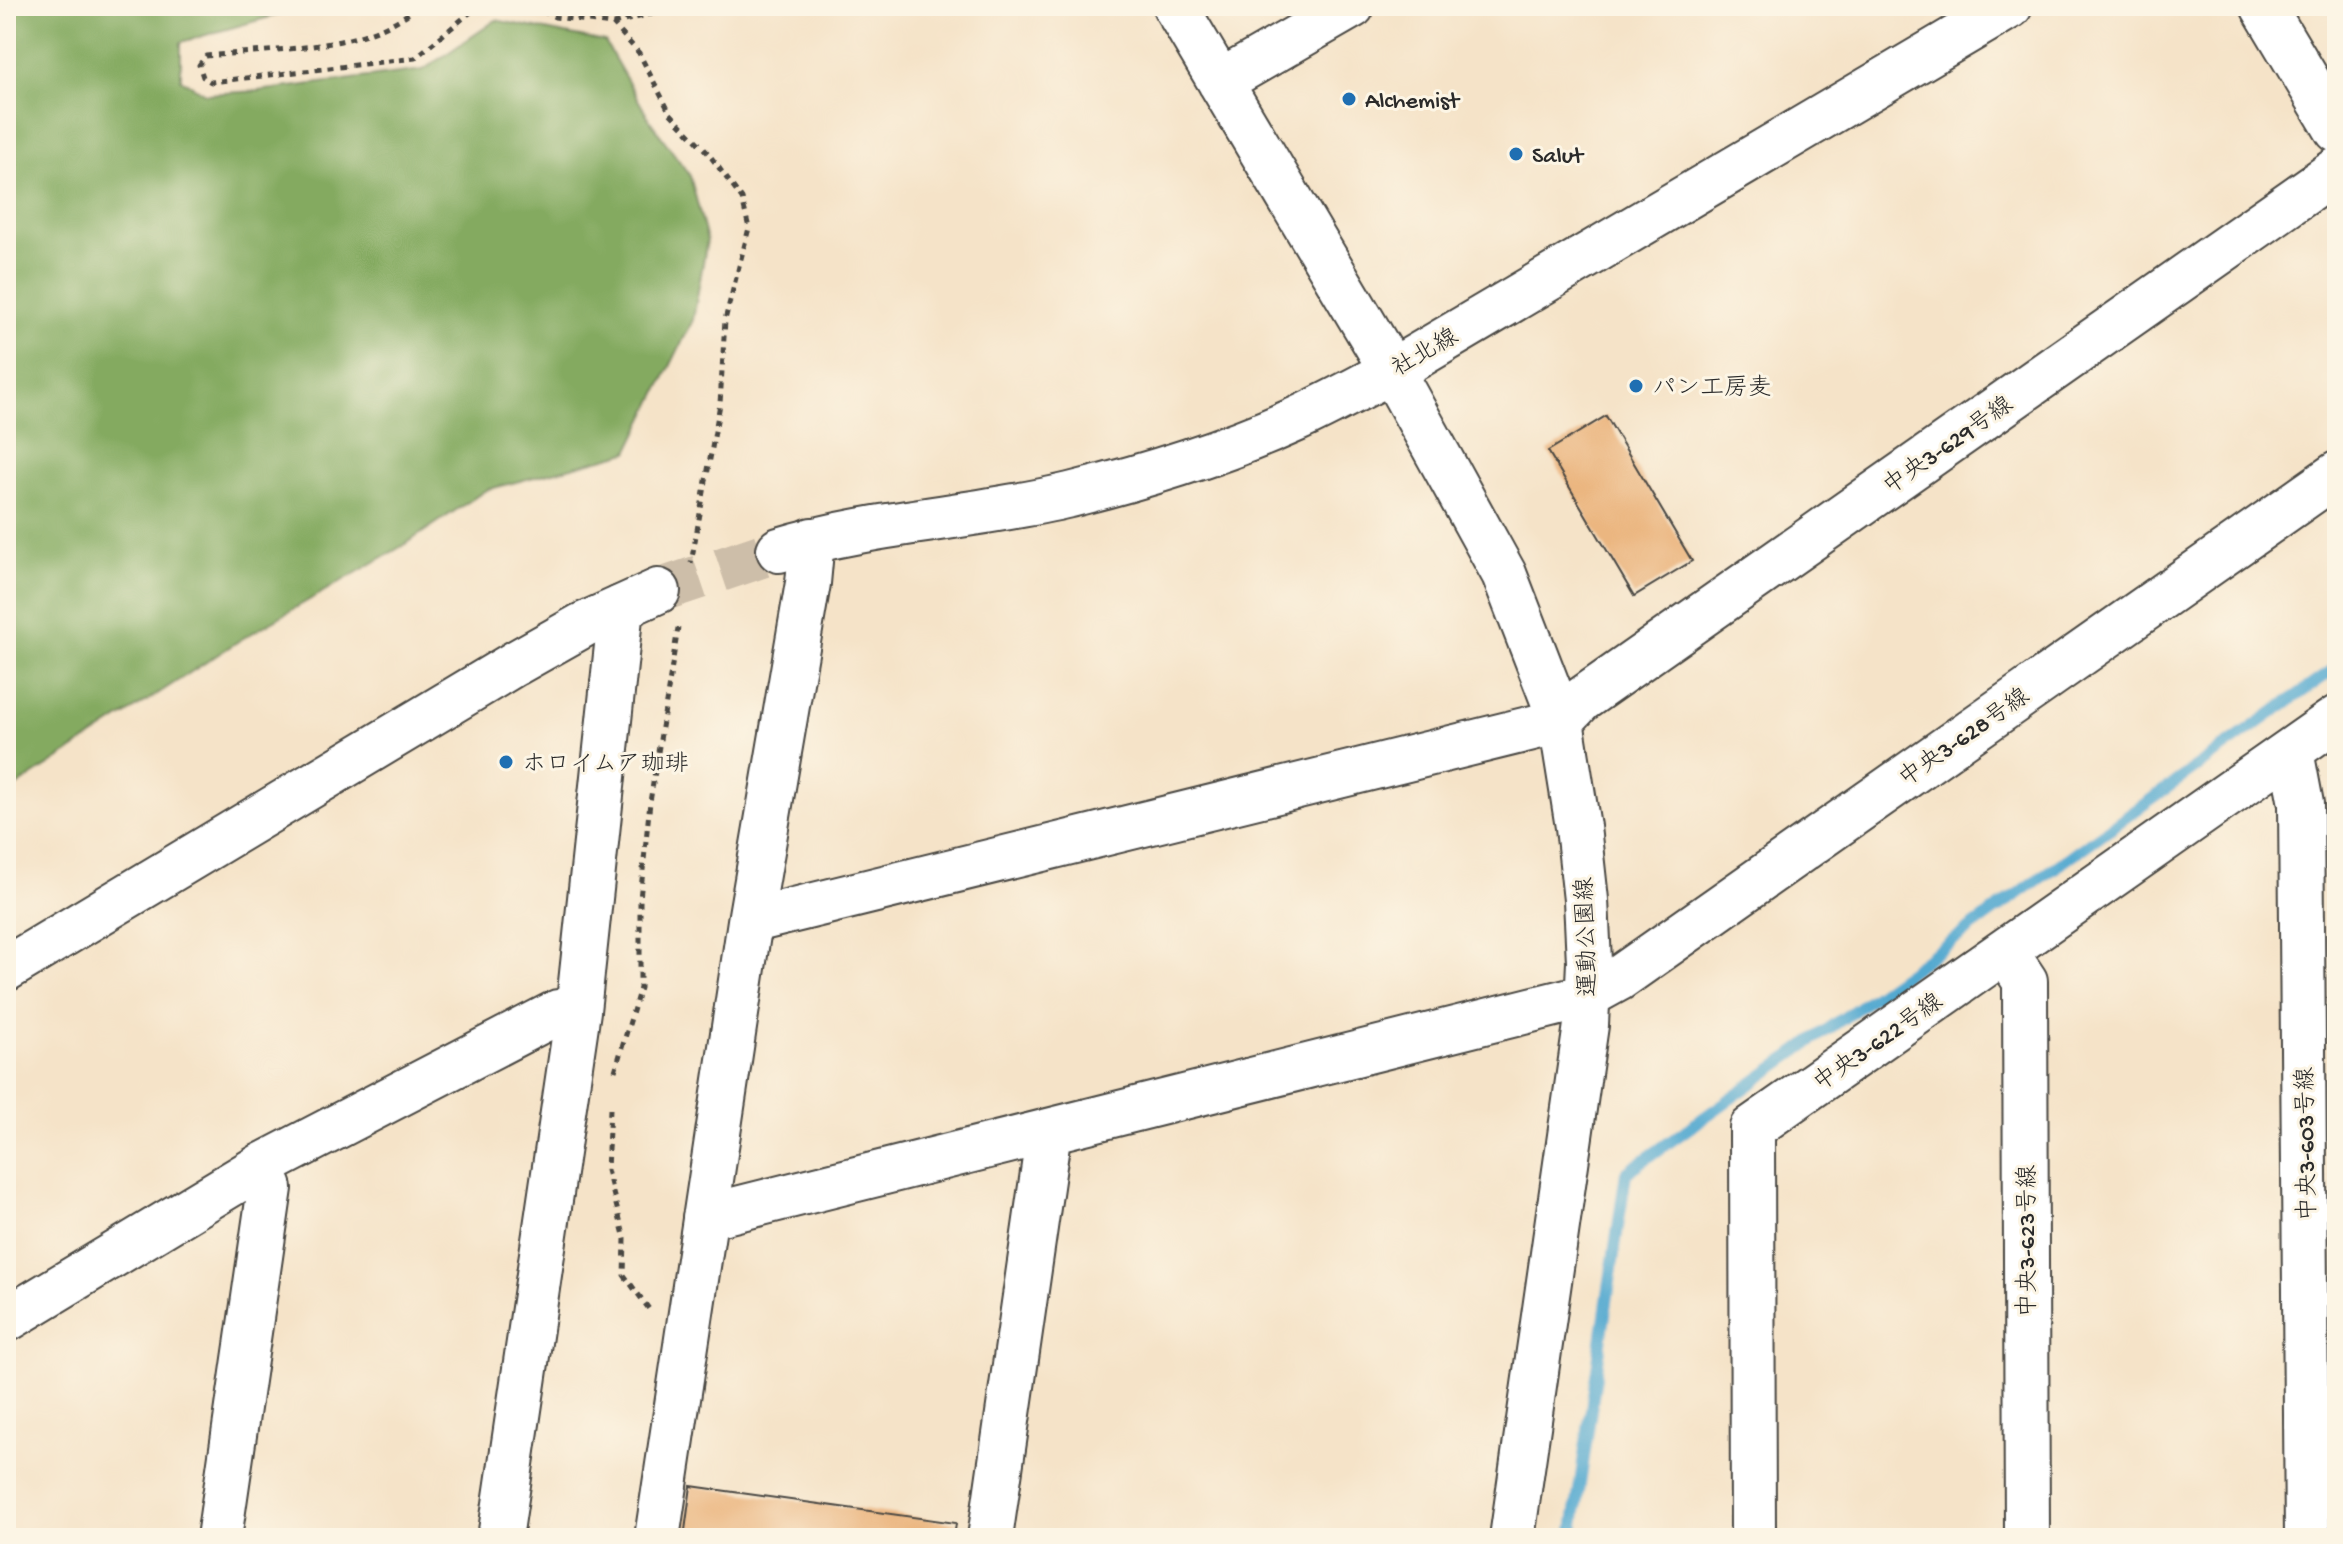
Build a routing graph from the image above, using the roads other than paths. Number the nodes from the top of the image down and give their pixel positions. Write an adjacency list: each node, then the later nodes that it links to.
1 (1175, 6): 5 (street, 運動公園線)
2 (1352, 6): 5 (street)
3 (2010, 6): 8 (street, 社北線)
4 (2263, 6): 6 (street)
5 (1220, 82): 8 (street, 運動公園線)
6 (2337, 130)
7 (2337, 170): 11 (street, 中央3-629号線)
8 (1392, 371): 11 (street, 運動公園線); 13 (street, 社北線)
9 (2337, 474): 16 (street, 中央3-628号線)
10 (2337, 718): 12 (street, 中央3-622号線)
11 (1561, 721): 13 (street); 16 (street, 運動公園線)
12 (2291, 751): 14 (street, 中央3-622号線); 22 (street, 中央3-603号線)
13 (750, 921): 20 (street)
14 (2005, 951): 28 (street, 中央3-622号線); 29 (street, 中央3-623号線)
15 (6, 969): 17 (street)
16 (1587, 996): 18 (street, 中央3-628号線); 27 (street, 運動公園線)
17 (578, 1011): 19 (street); 24 (street)
18 (1049, 1131): 20 (street, 中央3-628号線); 26 (street)
19 (261, 1166): 21 (street); 23 (street)
20 (705, 1217): 25 (street)
21 (6, 1320)
22 (2322, 1341): 30 (street, 中央3-603号線)
23 (219, 1538)
24 (500, 1538)
25 (657, 1538)
26 (990, 1538)
27 (1512, 1538)
28 (1753, 1538)
29 (2027, 1538)
30 (2307, 1538)

